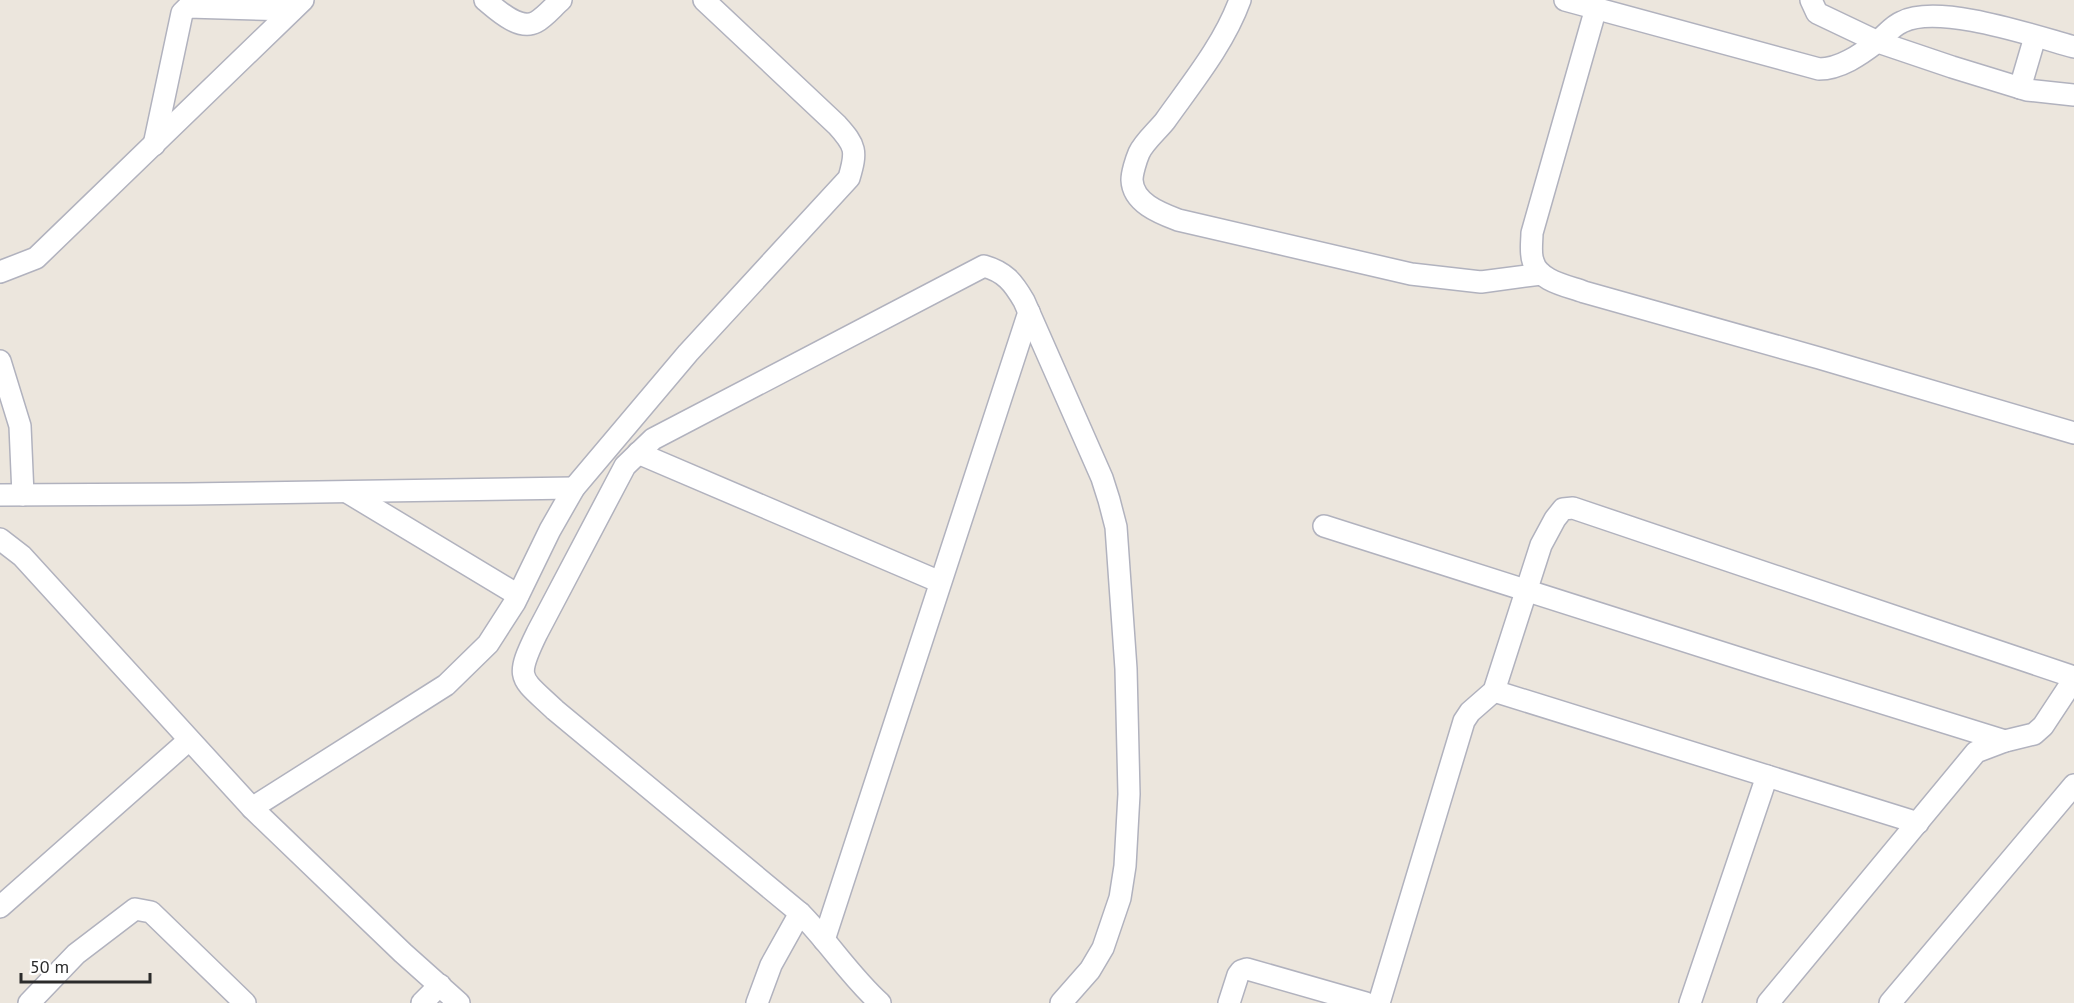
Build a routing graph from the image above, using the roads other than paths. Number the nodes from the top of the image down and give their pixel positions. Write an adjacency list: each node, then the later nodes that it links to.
1 (485, 0): 2 (street)
2 (561, 0)
3 (704, 0): 21 (street)
4 (1240, 0): 16 (street)
5 (1565, 0): 8 (street)
6 (1811, 0): 10 (street)
7 (297, 5): 14 (street); 14 (street)
8 (1596, 8): 10 (street); 16 (street)
9 (2035, 37): 10 (street); 11 (street); 12 (street)
10 (1878, 42): 12 (street)
11 (2074, 47)
12 (2020, 88): 13 (street)
13 (2074, 95)
14 (154, 145): 15 (street)
15 (0, 272)
16 (1541, 274): 19 (street)
17 (1029, 312): 20 (street); 27 (street); 50 (street)
18 (0, 361): 24 (street)
19 (2074, 433)
20 (638, 453): 27 (street); 39 (street)
21 (574, 488): 22 (street); 29 (street)
22 (346, 492): 24 (street); 29 (street)
23 (0, 495): 24 (street)
24 (23, 495)
25 (1324, 526): 28 (street)
26 (0, 539): 32 (street)
27 (940, 582): 40 (street)
28 (1526, 591): 30 (street); 31 (street); 33 (street)
29 (518, 595): 36 (street)
30 (2074, 678): 33 (street)
31 (1494, 691): 34 (street); 43 (street)
32 (189, 740): 36 (street); 38 (street)
33 (2005, 741): 37 (street)
34 (1767, 776): 37 (street); 52 (street)
35 (2074, 785): 54 (street)
36 (252, 808): 41 (street)
37 (1917, 823): 53 (street)
38 (0, 907)
39 (800, 913): 40 (street); 48 (street)
40 (824, 940): 49 (street)
41 (440, 985): 46 (street); 47 (street)
42 (1310, 995): 43 (street); 51 (street)
43 (1381, 1002)
44 (29, 1003): 45 (street)
45 (245, 1003)
46 (422, 1003)
47 (459, 1003)
48 (757, 1003)
49 (880, 1003)
50 (1061, 1003)
51 (1229, 1003)
52 (1690, 1003)
53 (1768, 1003)
54 (1890, 1003)

